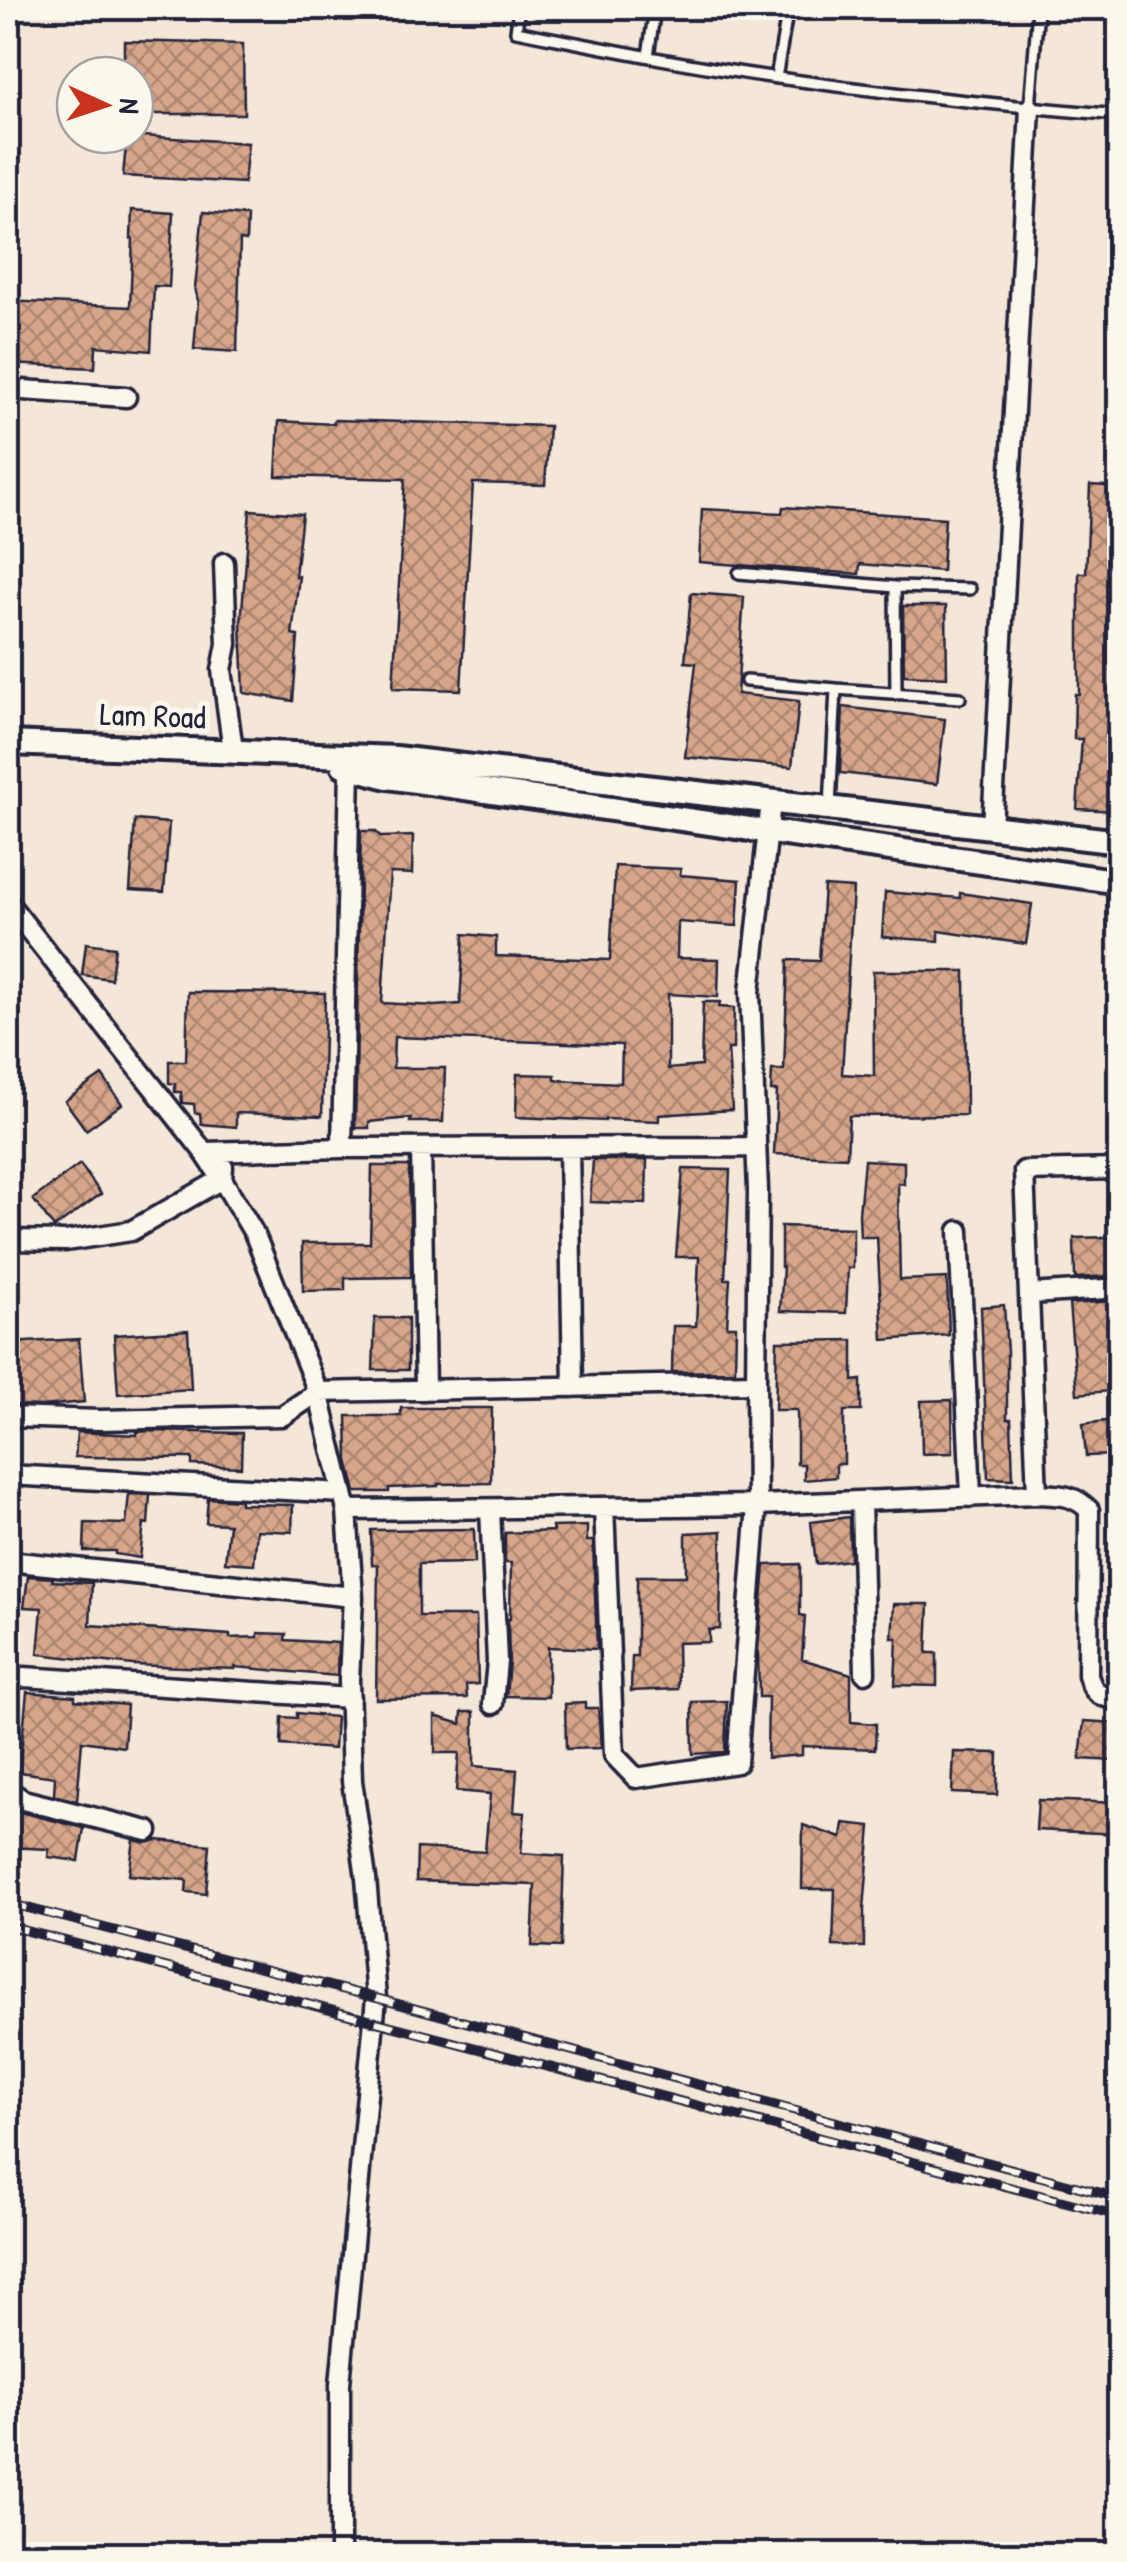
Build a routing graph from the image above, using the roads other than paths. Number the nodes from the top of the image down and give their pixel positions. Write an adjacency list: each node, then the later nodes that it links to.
1 (519, 8): 5 (lane)
2 (656, 8): 5 (lane)
3 (788, 8): 6 (lane)
4 (1038, 8): 7 (lane)
5 (648, 56): 6 (lane)
6 (776, 78): 7 (lane)
7 (1030, 108): 8 (lane); 25 (street)
8 (1120, 115)
9 (8, 389): 10 (street)
10 (126, 397)
11 (224, 563): 20 (street)
12 (739, 574): 13 (lane)
13 (895, 587): 14 (lane); 17 (lane)
14 (970, 589)
15 (746, 681): 16 (lane)
16 (836, 689): 17 (lane); 24 (lane)
17 (896, 694): 18 (lane)
18 (960, 698)
19 (8, 742): 20 (main road, Lam Road)
20 (232, 750): 21 (main road, Lam Road)
21 (296, 753): 22 (main road); 23 (main road)
22 (350, 768): 26 (main road); 31 (street)
23 (771, 802): 24 (main road); 26 (street)
24 (830, 810): 25 (main road)
25 (992, 828): 27 (main road)
26 (769, 832): 28 (main road); 30 (street)
27 (1120, 842)
28 (1120, 882)
29 (8, 903): 34 (street)
30 (756, 1147): 33 (street); 41 (street)
31 (342, 1148): 32 (street); 34 (street)
32 (421, 1148): 33 (street); 43 (street)
33 (570, 1148): 42 (street)
34 (213, 1152): 36 (street)
35 (1120, 1169): 40 (street)
36 (222, 1179): 38 (street); 44 (street)
37 (959, 1231): 48 (street)
38 (8, 1240)
39 (1120, 1288): 40 (street)
40 (1030, 1294): 47 (street)
41 (756, 1383): 42 (street); 51 (street)
42 (573, 1387): 43 (street)
43 (425, 1390): 44 (street)
44 (318, 1392): 45 (street); 49 (street)
45 (8, 1417)
46 (8, 1475): 49 (street)
47 (1037, 1494): 48 (street); 59 (street)
48 (971, 1497): 50 (street)
49 (345, 1502): 53 (street); 55 (street)
50 (861, 1502): 51 (street); 56 (street)
51 (757, 1506): 52 (street); 52 (street)
52 (604, 1507): 53 (street)
53 (490, 1508): 60 (street)
54 (8, 1561): 55 (street)
55 (353, 1598): 58 (street)
56 (865, 1673)
57 (8, 1680): 58 (street)
58 (350, 1698): 63 (street)
59 (1120, 1699)
60 (493, 1704)
61 (8, 1790): 62 (street)
62 (148, 1831)
63 (340, 2554)

